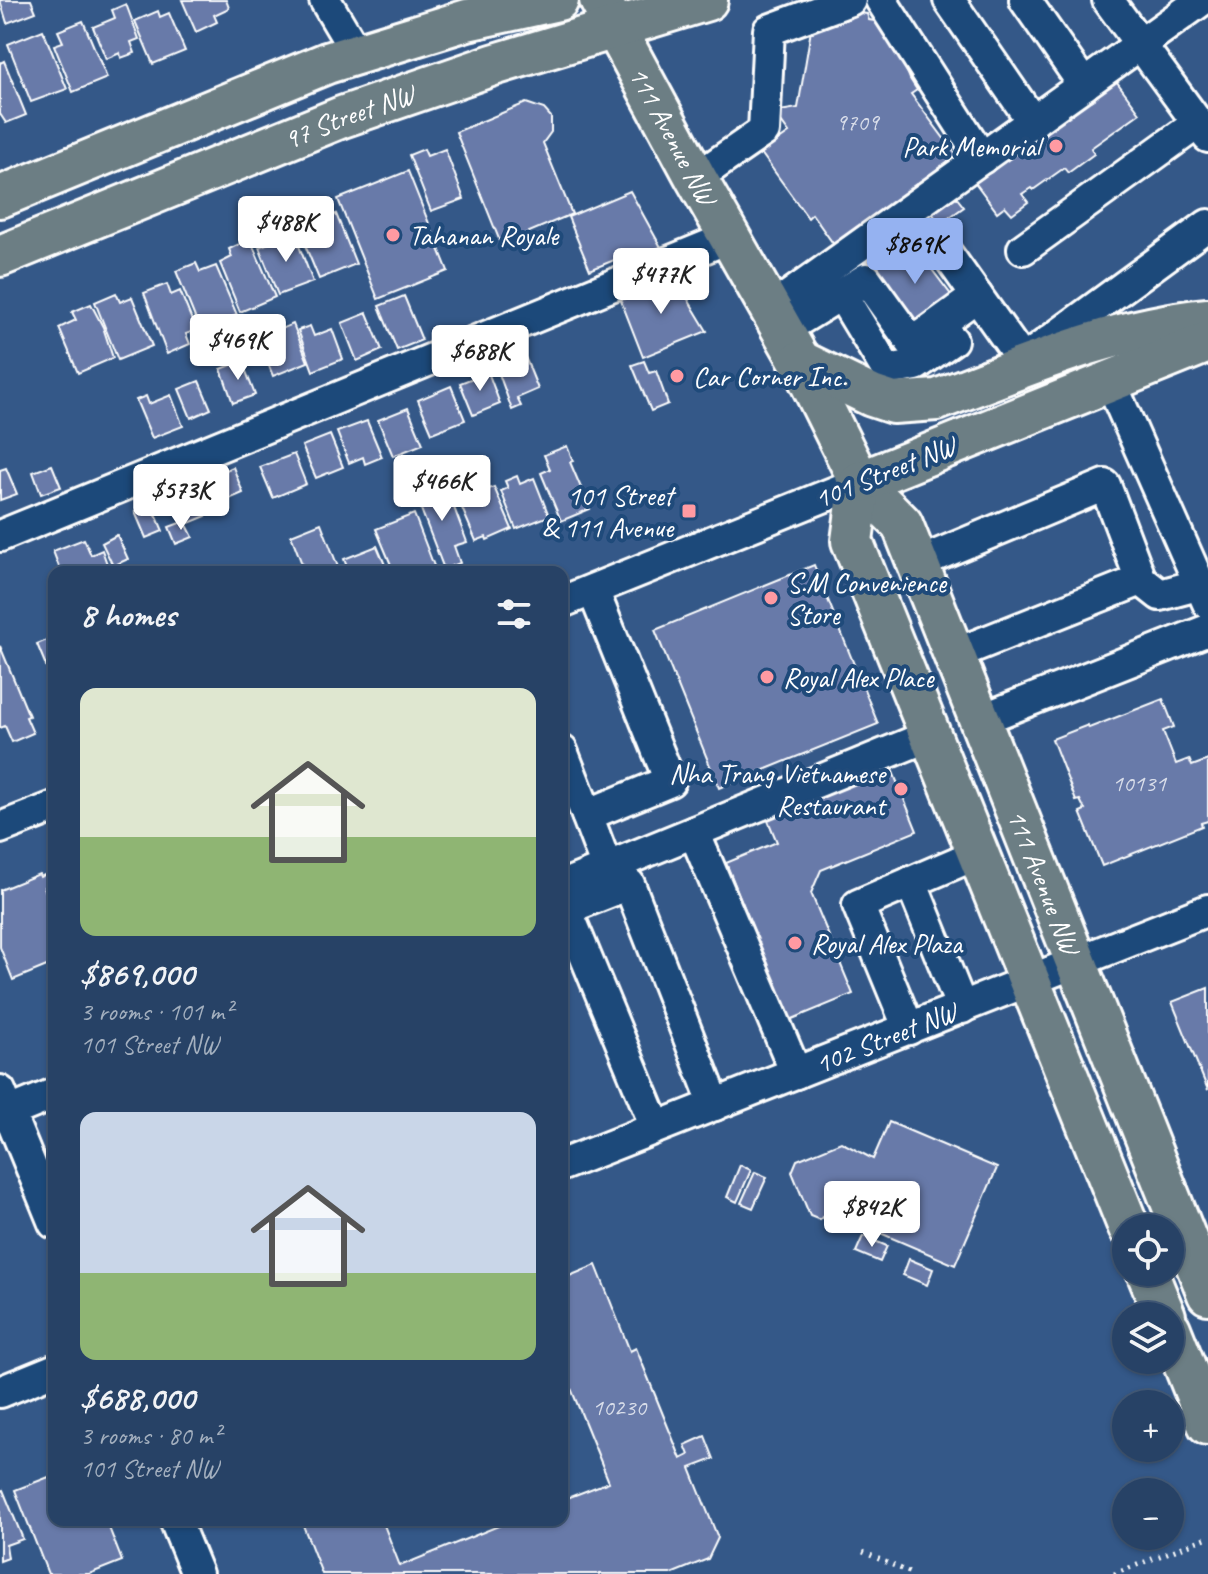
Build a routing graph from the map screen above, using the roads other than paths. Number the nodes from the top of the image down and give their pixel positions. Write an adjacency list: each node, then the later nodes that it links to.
1 (325, 0): 12 (street)
2 (558, 0): 12 (main road, 97 Street NW)
3 (707, 0): 10 (main road, 97 Street NW)
4 (850, 0): 17 (street)
5 (881, 0): 16 (street)
6 (949, 0): 14 (street)
7 (1025, 0): 13 (street)
8 (1108, 0): 11 (street)
9 (1202, 0): 11 (street)
10 (608, 14): 17 (main road, 111 Avenue NW); 23 (main road, 97 Street NW)
11 (1141, 45): 13 (street); 15 (street)
12 (357, 54): 18 (main road, 97 Street NW)
13 (1084, 85): 14 (street)
14 (1033, 122): 16 (street)
15 (1203, 130): 22 (street)
16 (982, 158): 26 (street)
17 (696, 178): 20 (main road, 111 Avenue NW)
18 (0, 197)
19 (1208, 225): 30 (street)
20 (730, 237): 26 (main road, 111 Avenue NW); 33 (street)
21 (935, 237): 25 (street)
22 (1023, 249)
23 (0, 256)
24 (841, 294): 26 (street); 28 (street); 29 (street)
25 (983, 305): 29 (street); 30 (street)
26 (796, 344): 28 (street); 29 (main road); 32 (main road, 111 Avenue NW)
27 (1206, 344): 30 (main road); 31 (main road, 101 Street NW)
28 (875, 350): 29 (street)
29 (916, 368): 30 (main road)
30 (1014, 368)
31 (1110, 381): 32 (main road, 101 Street NW); 35 (street)
32 (860, 482): 34 (main road, 111 Avenue NW); 37 (street, 101 Street NW); 42 (main road, 111 Avenue NW)
33 (0, 536)
34 (918, 563): 36 (street); 40 (main road, 111 Avenue NW)
35 (1202, 579): 36 (street)
36 (1141, 580): 40 (street)
37 (593, 590): 38 (street, 101 Street NW); 45 (street)
38 (568, 600)
39 (1208, 630): 41 (street)
40 (955, 654): 41 (main road, 111 Avenue NW)
41 (980, 720): 55 (main road, 111 Avenue NW)
42 (931, 735): 47 (street); 48 (main road, 111 Avenue NW)
43 (568, 766): 45 (street)
44 (48, 809): 46 (street)
45 (587, 815): 49 (street)
46 (0, 828)
47 (694, 832): 49 (street); 59 (street)
48 (979, 853): 50 (street); 56 (main road, 111 Avenue NW)
49 (607, 868): 51 (street)
50 (911, 882): 57 (street); 58 (street)
51 (568, 884)
52 (568, 908): 61 (street)
53 (1208, 910): 55 (street, 102 Street NW)
54 (568, 914): 63 (street)
55 (1076, 964): 56 (street, 102 Street NW); 67 (main road, 111 Avenue NW)
56 (1030, 981): 57 (street, 102 Street NW); 66 (main road, 111 Avenue NW)
57 (962, 1008): 58 (street, 102 Street NW)
58 (909, 1029): 59 (street, 102 Street NW)
59 (796, 1073): 61 (street, 102 Street NW)
60 (48, 1095): 62 (street)
61 (715, 1105): 63 (street, 102 Street NW)
62 (3, 1106): 65 (street)
63 (656, 1127): 64 (street, 102 Street NW)
64 (568, 1163)
65 (48, 1209)
66 (1123, 1214)
67 (1208, 1294)
68 (1184, 1364): 71 (main road)
69 (48, 1372): 70 (street)
70 (0, 1392)
71 (1208, 1424)
72 (177, 1526): 73 (street)
73 (197, 1574)

